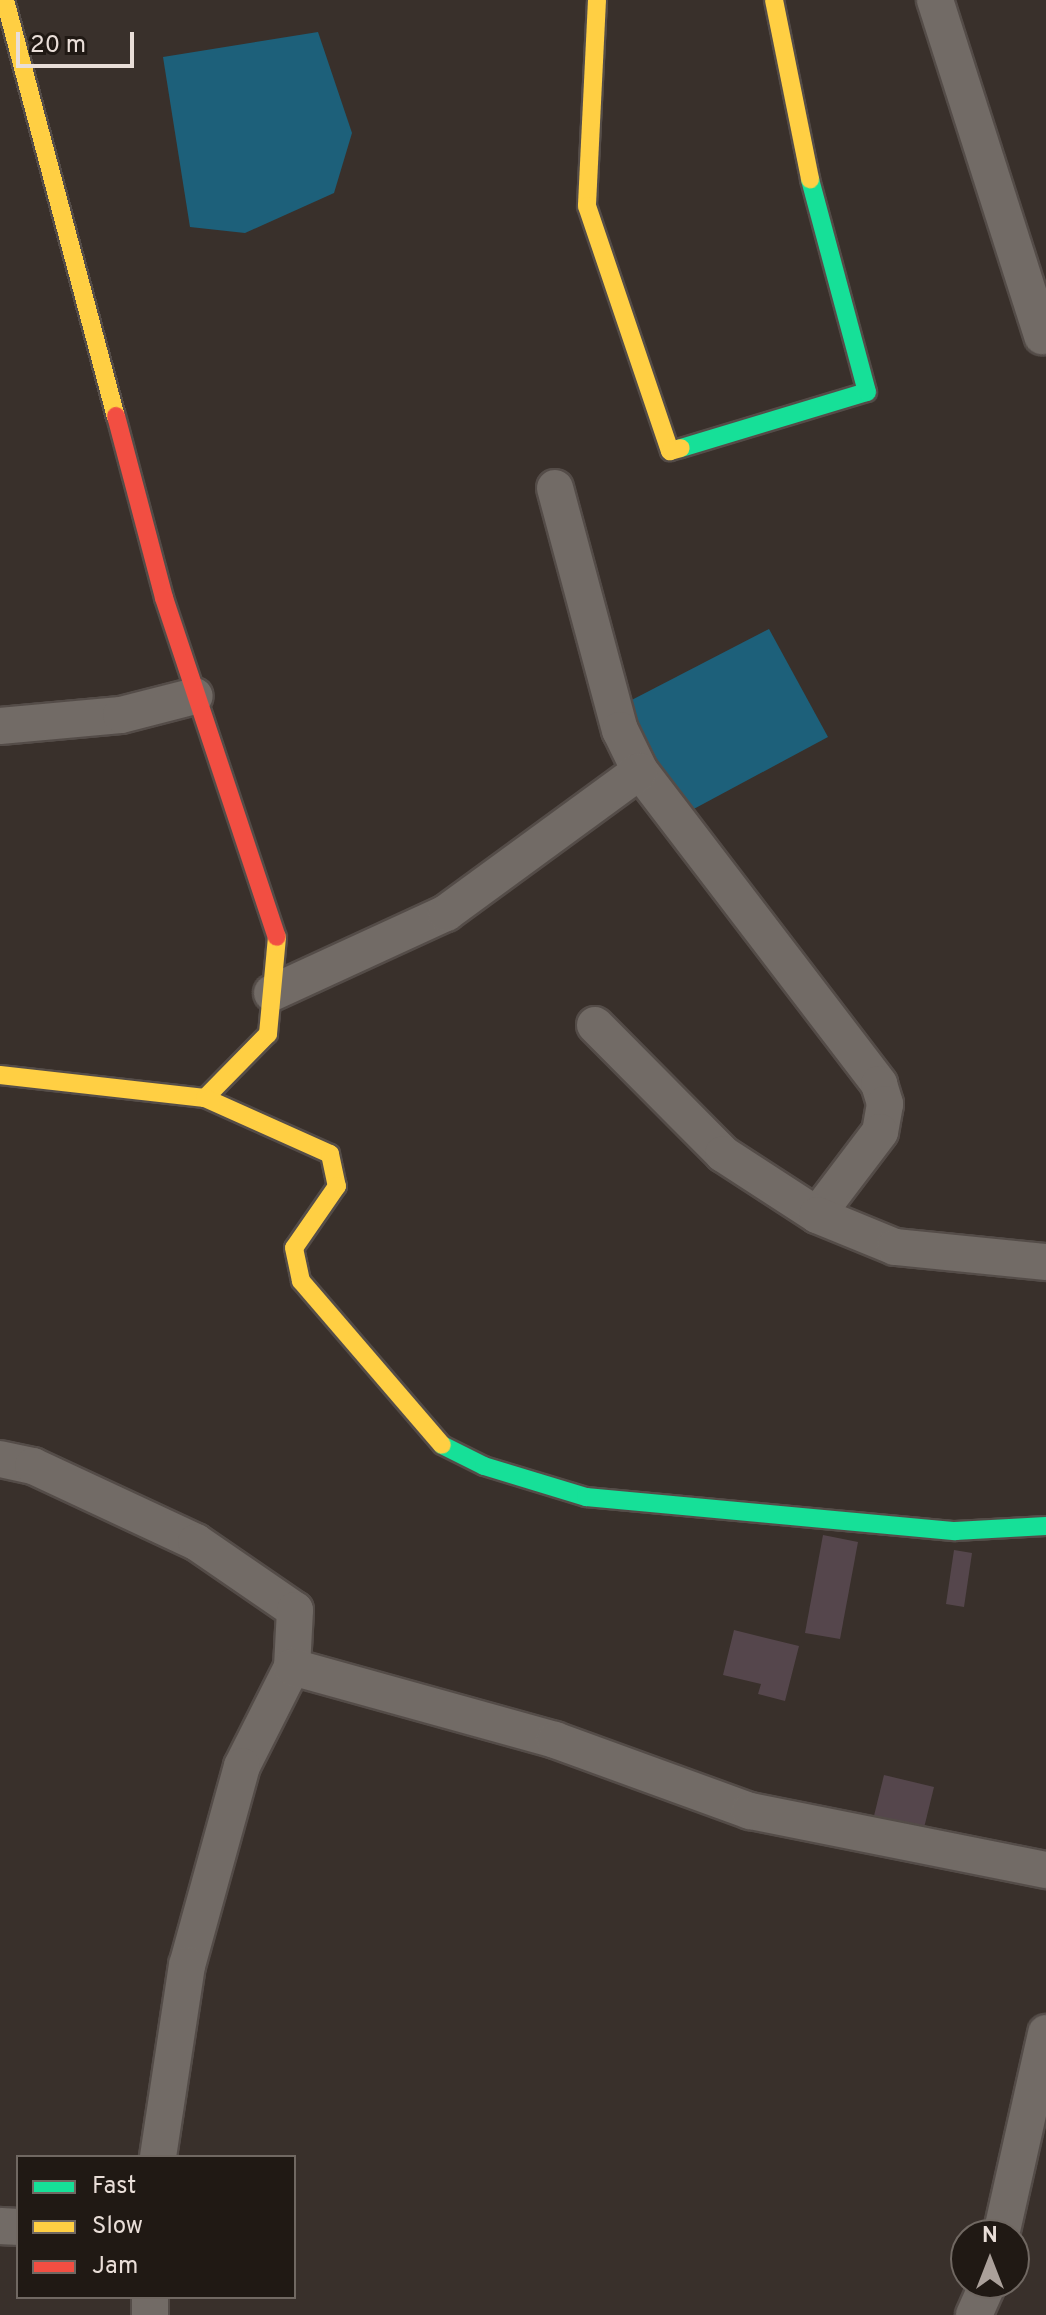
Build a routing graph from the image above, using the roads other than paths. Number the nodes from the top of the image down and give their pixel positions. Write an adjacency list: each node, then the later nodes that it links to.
1 (5, 0): 7 (street)
2 (597, 0): 3 (street)
3 (774, 0)
4 (935, 0): 5 (street)
5 (1042, 336)
6 (555, 488): 9 (street)
7 (195, 696): 8 (street); 10 (street)
8 (0, 726)
9 (640, 771): 10 (street); 14 (street)
10 (272, 993): 13 (street)
11 (595, 1025): 14 (street)
12 (0, 1075): 13 (street)
13 (205, 1098): 17 (street)
14 (817, 1215): 15 (street)
15 (1046, 1262)
16 (0, 1459): 18 (street)
17 (1046, 1526)
18 (292, 1667): 19 (street); 21 (street)
19 (1046, 1870)
20 (1046, 2033): 22 (street)
21 (158, 2155)
22 (1005, 2219)

